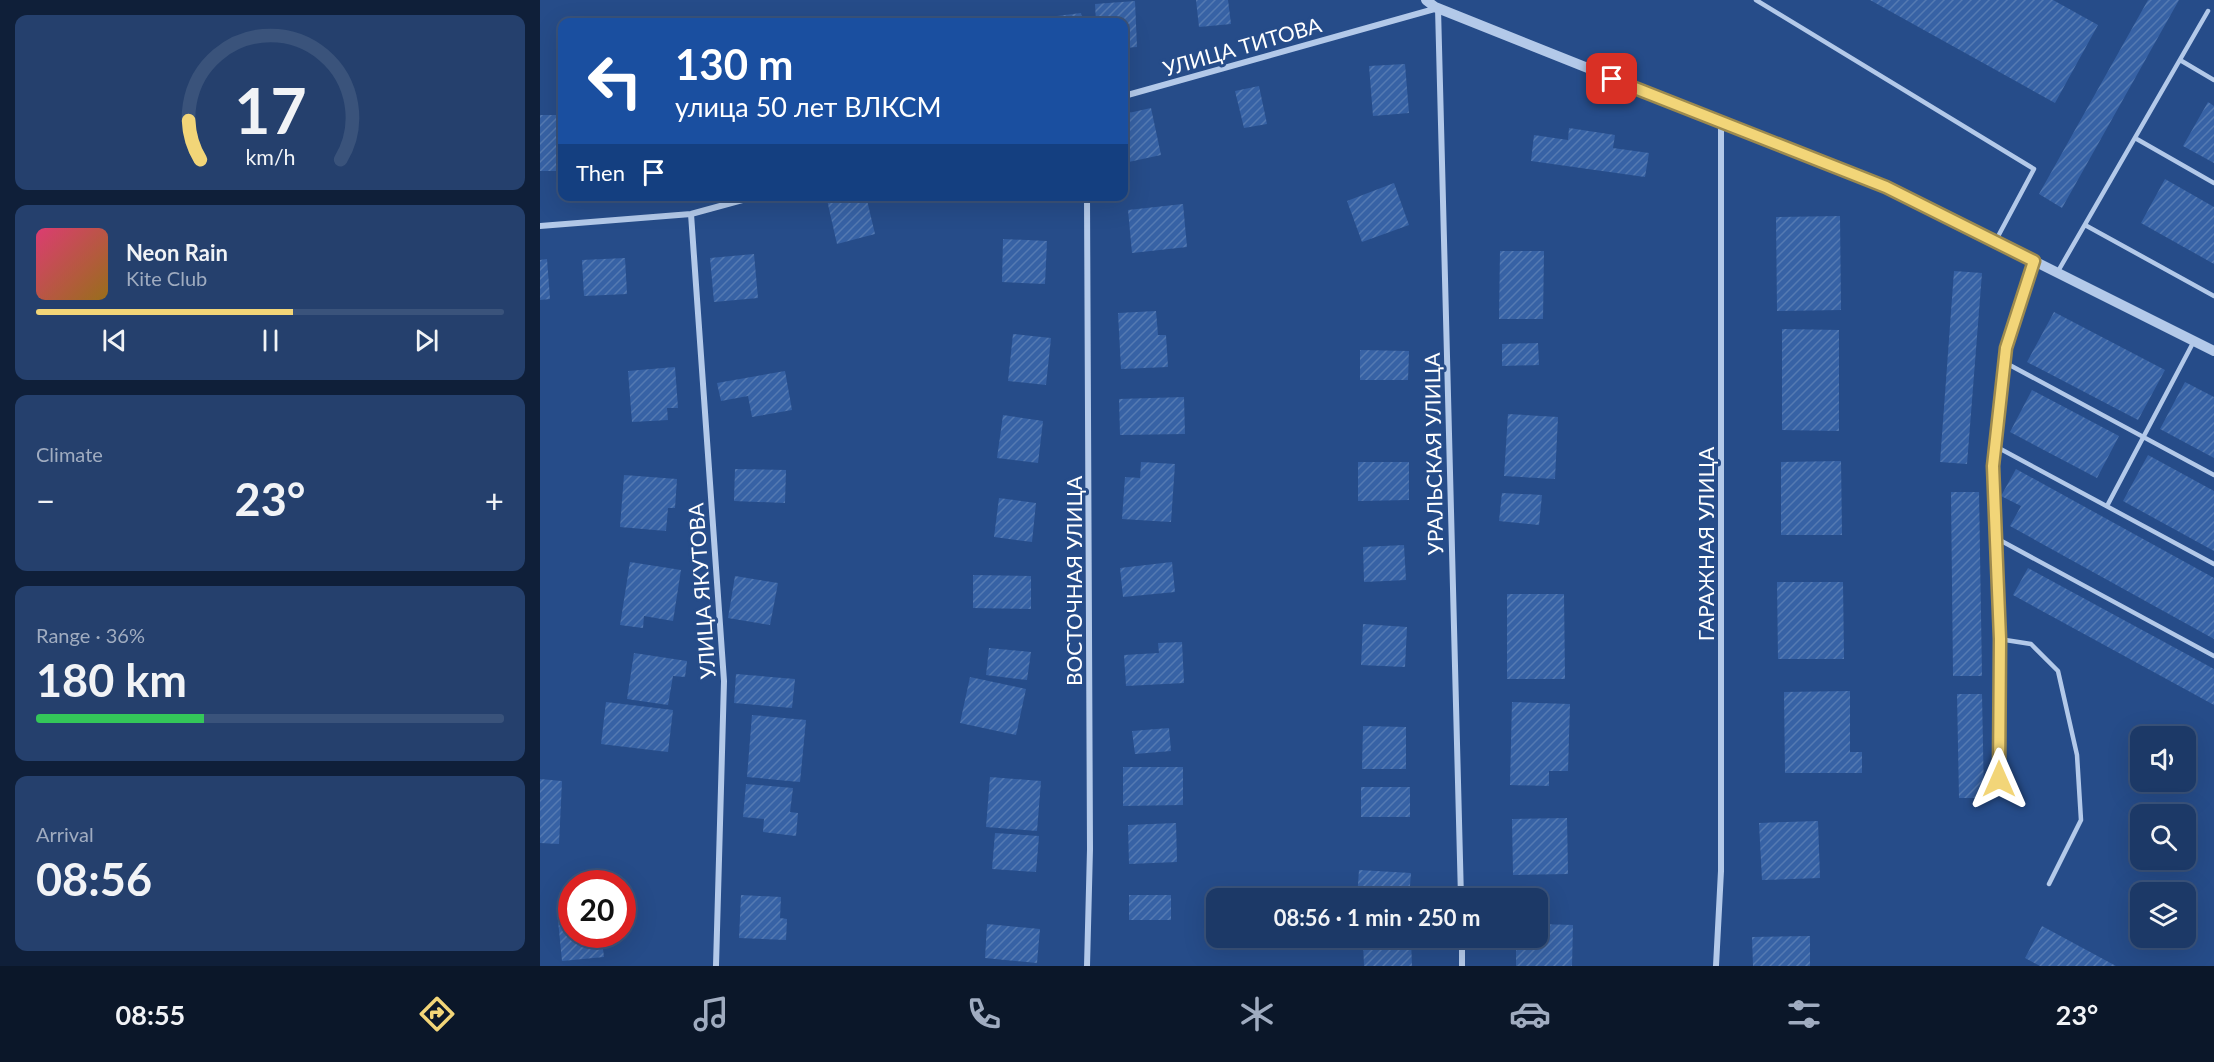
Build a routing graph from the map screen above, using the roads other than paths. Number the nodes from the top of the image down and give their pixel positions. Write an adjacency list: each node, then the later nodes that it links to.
1 (1426, 0): 3 (street)
2 (1756, 0): 16 (lane)
3 (1438, 8): 7 (street, УЛИЦА ТИТОВА); 8 (street); 33 (street, УРАЛЬСКАЯ УЛИЦА)
4 (2208, 11): 5 (lane)
5 (2180, 60): 6 (lane); 9 (lane)
6 (2214, 80)
7 (1128, 95)
8 (1721, 123): 16 (street); 38 (street, ГАРАЖНАЯ УЛИЦА)
9 (2135, 138): 10 (lane); 14 (lane)
10 (2214, 183)
11 (738, 201): 13 (street)
12 (1088, 201): 36 (street, ВОСТОЧНАЯ УЛИЦА)
13 (691, 214): 15 (street); 35 (street, УЛИЦА ЯКУТОВА)
14 (2085, 225): 18 (lane); 19 (lane)
15 (540, 226)
16 (1995, 242): 17 (street)
17 (2034, 261): 18 (street); 22 (lane)
18 (2058, 273): 20 (street)
19 (2214, 296)
20 (2194, 341): 21 (street); 23 (lane)
21 (2214, 351)
22 (2004, 362): 23 (lane); 24 (lane)
23 (2145, 437): 25 (lane); 26 (lane)
24 (1995, 446): 26 (lane); 27 (lane)
25 (2214, 475)
26 (2108, 506): 28 (lane)
27 (1996, 538): 29 (lane); 30 (lane)
28 (2214, 564)
29 (2000, 639): 31 (lane); 32 (lane)
30 (2214, 656)
31 (1999, 779)
32 (2049, 884)
33 (1461, 888)
34 (1462, 948): 37 (street)
35 (716, 966)
36 (1087, 966)
37 (1462, 966)
38 (1716, 966)

